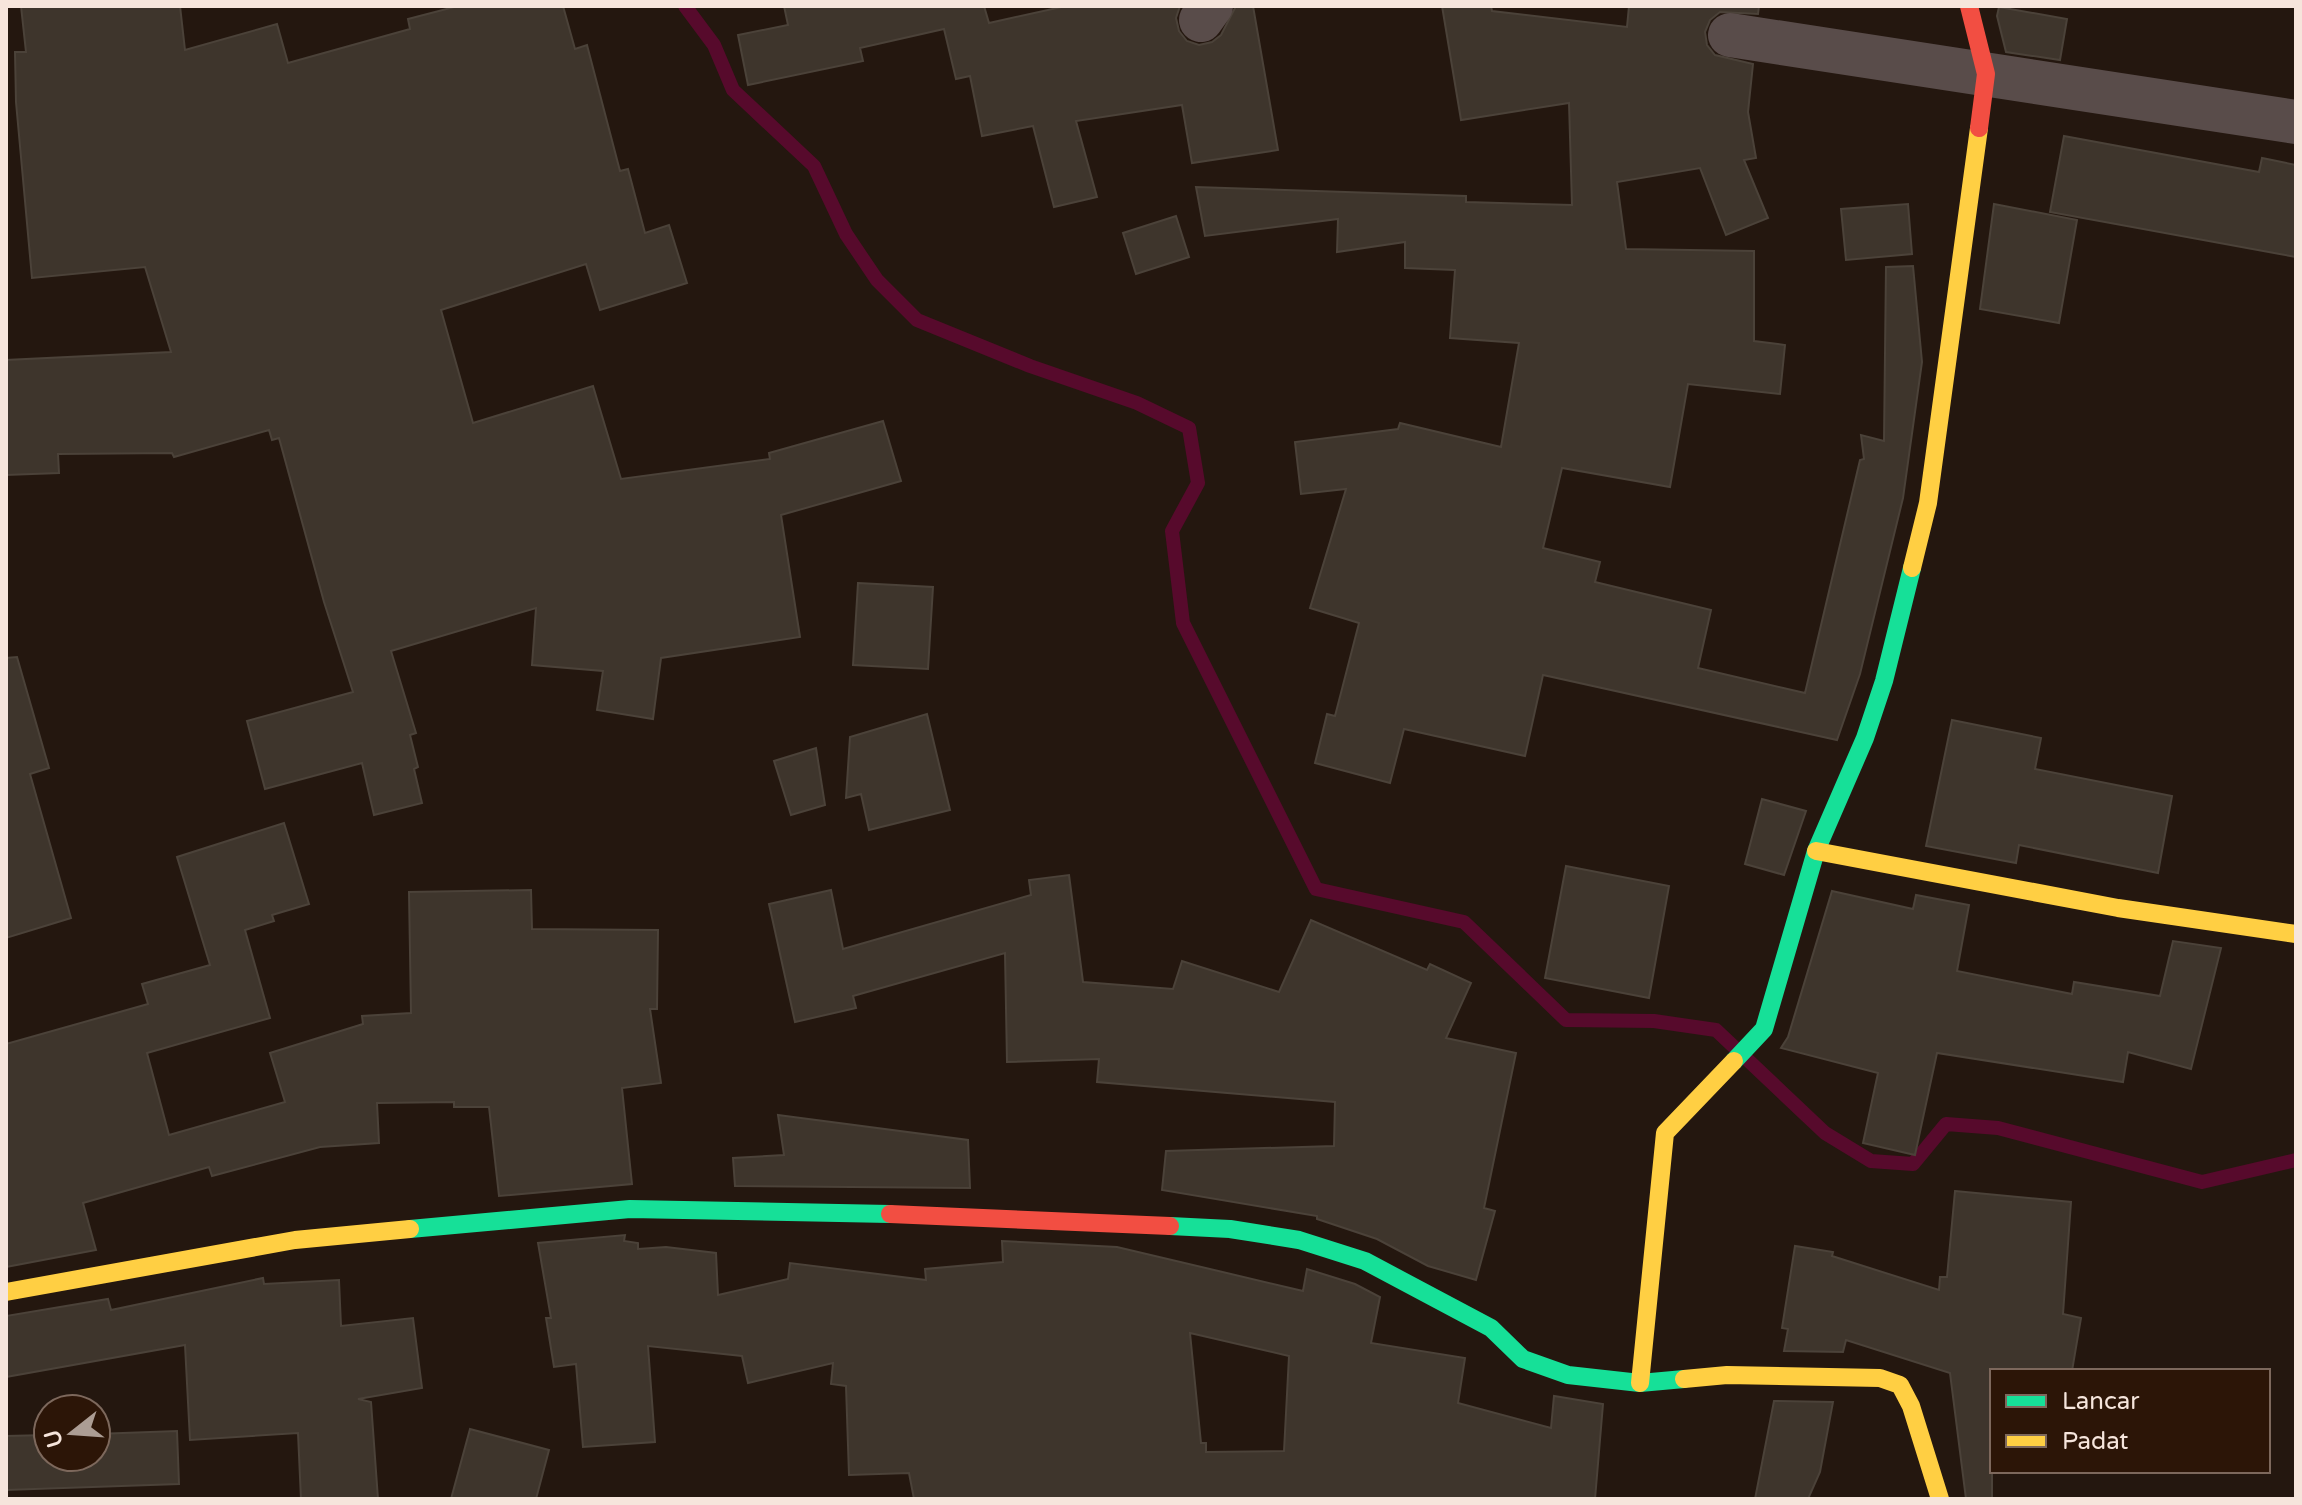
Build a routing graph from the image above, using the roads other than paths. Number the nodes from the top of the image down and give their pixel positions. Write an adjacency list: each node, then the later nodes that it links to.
1 (1969, 6): 3 (street)
2 (1730, 35): 3 (street)
3 (1986, 74): 4 (street); 5 (street)
4 (2296, 122)
5 (1816, 851): 6 (street); 8 (street)
6 (2296, 934)
7 (6, 1292): 8 (street)
8 (1640, 1383): 9 (street)
9 (1940, 1499)

